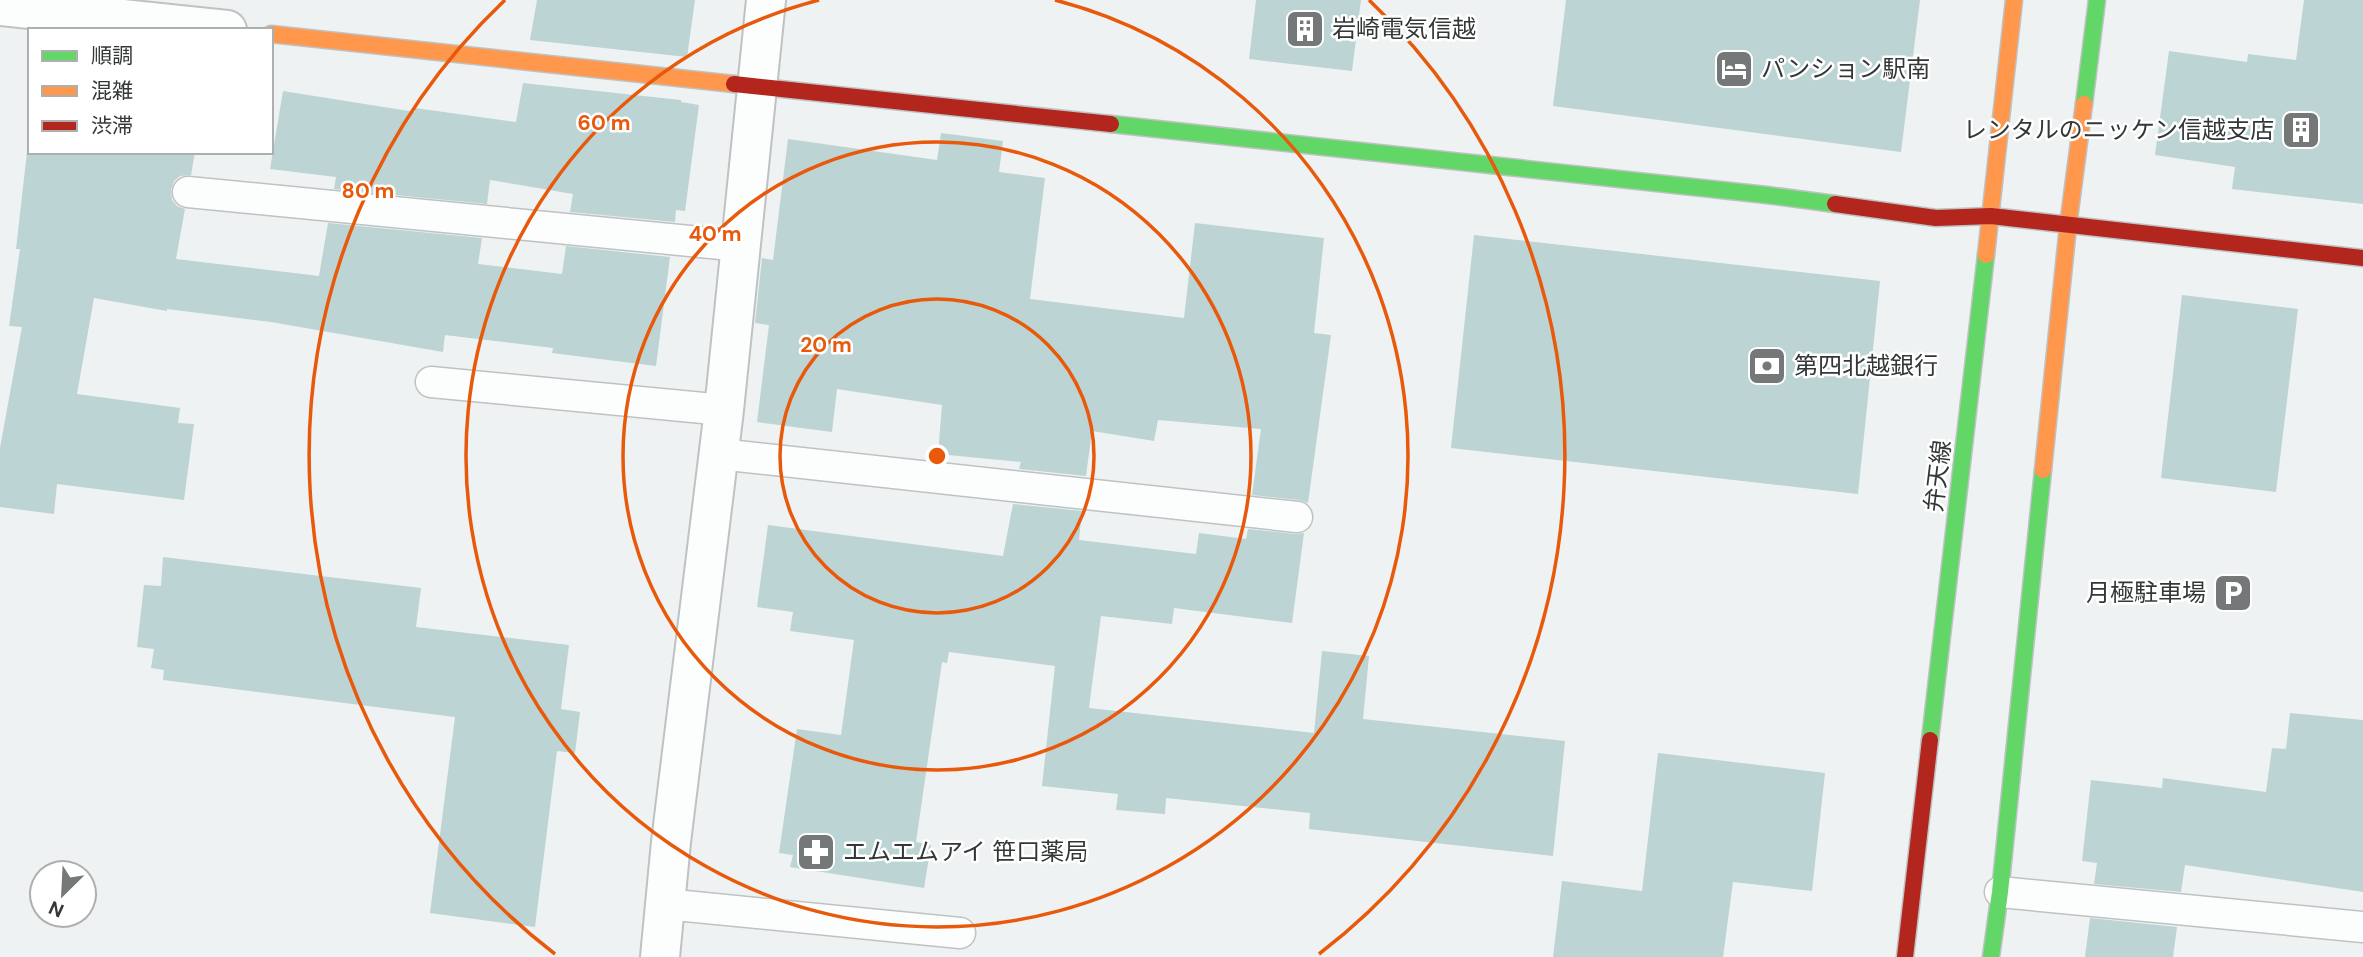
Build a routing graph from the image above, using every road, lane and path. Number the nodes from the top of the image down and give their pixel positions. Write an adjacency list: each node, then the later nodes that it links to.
1 (766, 0): 7 (street)
2 (2014, 0): 9 (street, 弁天線)
3 (2096, 0): 10 (street)
4 (0, 6): 5 (street)
5 (208, 28)
6 (273, 34): 7 (street)
7 (758, 85): 9 (street); 11 (street)
8 (188, 192): 11 (lane)
9 (1991, 216): 10 (street); 22 (street, 弁天線)
10 (2068, 226): 12 (street); 17 (street)
11 (741, 246): 14 (street)
12 (2363, 258)
13 (431, 382): 14 (lane)
14 (724, 410): 15 (street)
15 (719, 454): 16 (lane); 18 (street)
16 (1297, 517)
17 (2000, 892): 19 (lane); 23 (street)
18 (665, 904): 20 (lane); 21 (street)
19 (2363, 927)
20 (960, 933)
21 (660, 957)
22 (1905, 957)
23 (1991, 957)

